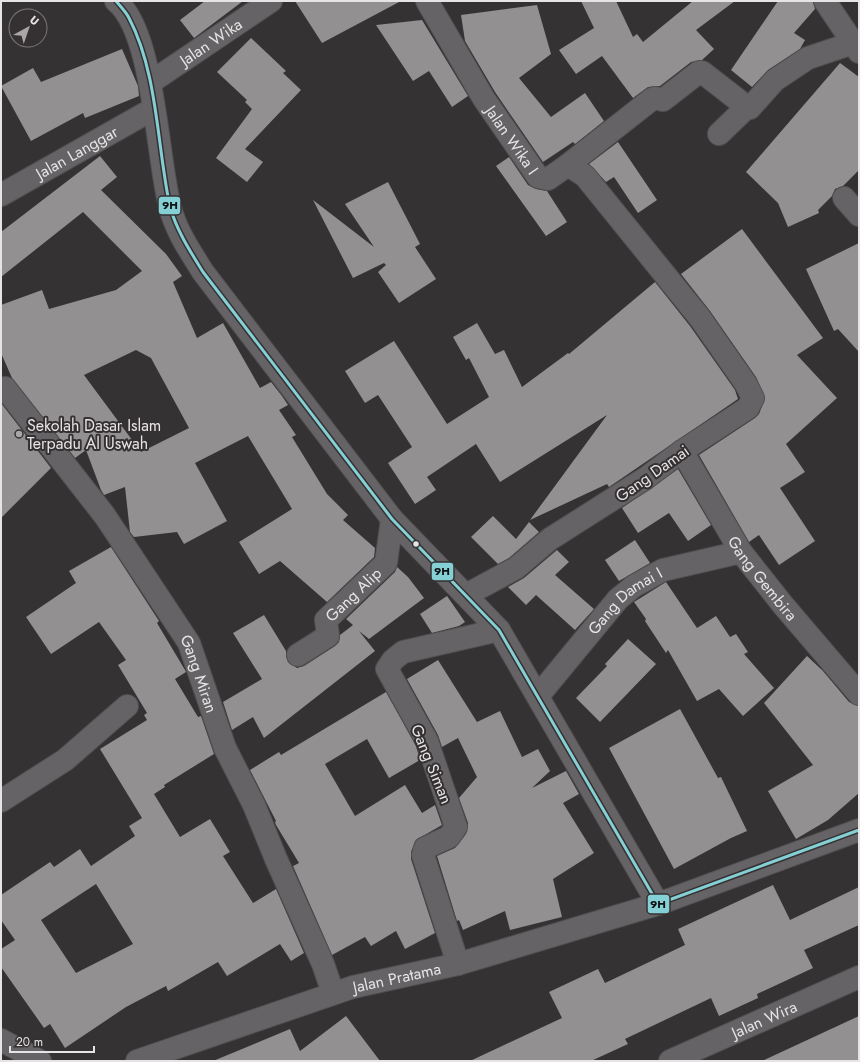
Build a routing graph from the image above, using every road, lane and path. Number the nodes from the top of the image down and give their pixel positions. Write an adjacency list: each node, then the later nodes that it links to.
1 (116, 1): 6 (street)
2 (271, 1): 6 (street, Jalan Wika)
3 (427, 1): 10 (street, Jalan Wika I)
4 (825, 1): 5 (street)
5 (856, 48): 7 (street)
6 (151, 82): 8 (street)
7 (746, 107): 9 (street); 10 (street)
8 (153, 109): 11 (street, Jalan Langgar); 17 (street)
9 (719, 134)
10 (568, 165): 14 (street, Jalan Wika I)
11 (1, 195)
12 (844, 198): 13 (street)
13 (859, 215)
14 (700, 318): 16 (street, Gang Damai)
15 (2, 387): 30 (street, Gang Miran)
16 (682, 451): 18 (street, Gang Gembira); 19 (street, Gang Damai)
17 (392, 519): 19 (street); 21 (street, Gang Alip)
18 (741, 552): 22 (street, Gang Gembira); 23 (street, Gang Damai I)
19 (466, 595): 20 (street)
20 (499, 630): 23 (street); 28 (street, Gang Siman)
21 (298, 655)
22 (859, 694)
23 (538, 696): 27 (street)
24 (127, 706): 25 (street)
25 (1, 801)
26 (859, 830): 27 (street, Jalan Pratama)
27 (658, 904): 28 (street, Jalan Pratama)
28 (458, 964): 30 (street, Jalan Pratama)
29 (859, 977): 34 (street, Jalan Wira)
30 (333, 993): 33 (street, Jalan Pratama)
31 (1, 1040): 32 (street)
32 (40, 1061)
33 (137, 1061)
34 (670, 1061)

